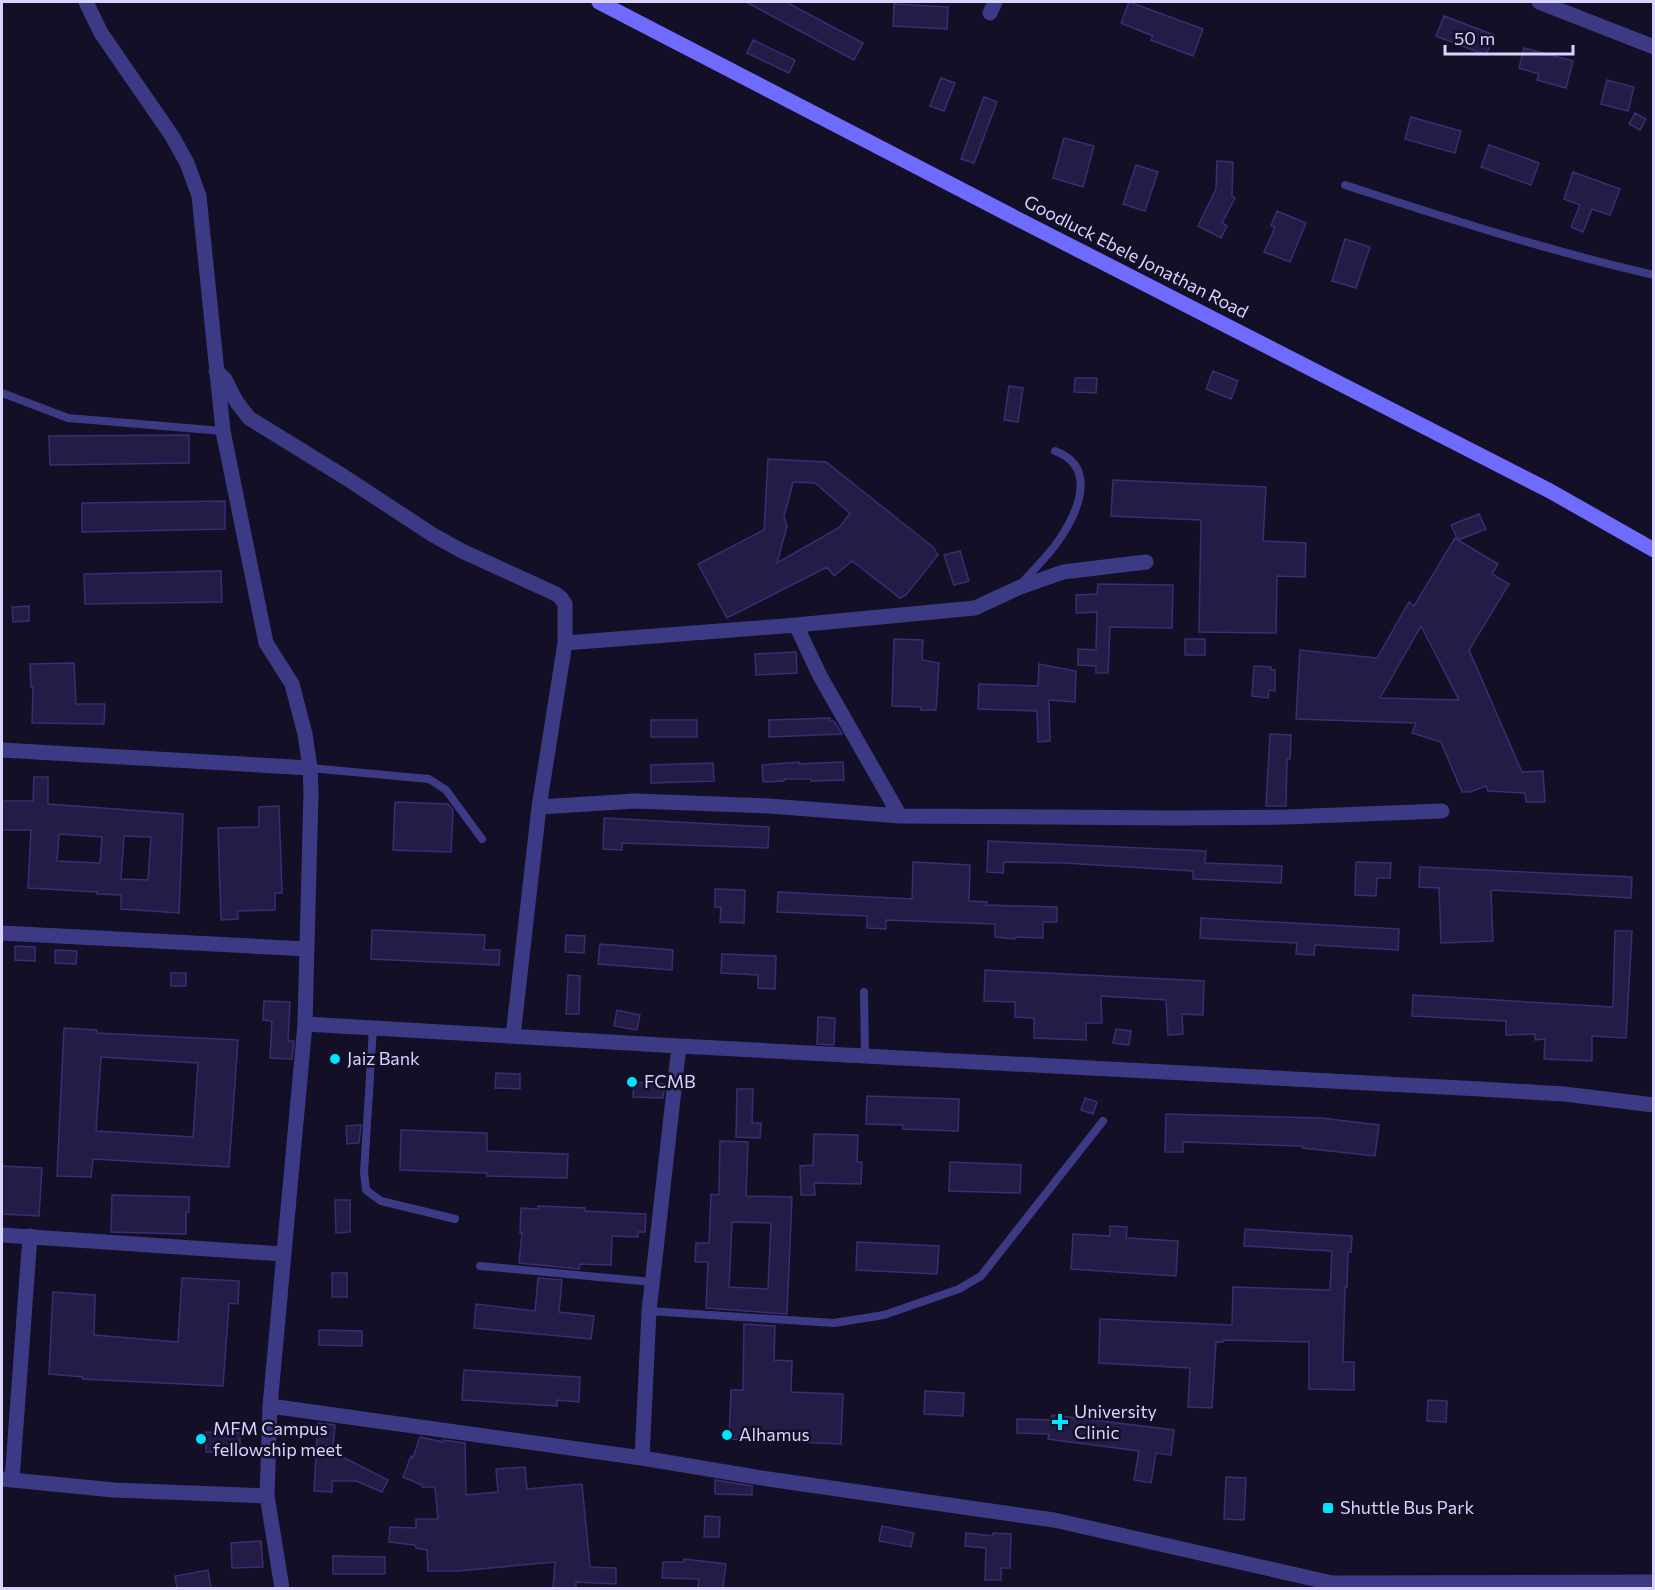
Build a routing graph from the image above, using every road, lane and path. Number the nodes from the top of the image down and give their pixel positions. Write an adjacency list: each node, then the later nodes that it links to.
1 (86, 2): 7 (street)
2 (599, 2): 11 (main road, Goodluck Ebele Jonathan Road)
3 (1539, 2): 4 (street)
4 (1653, 46)
5 (1345, 184): 6 (lane)
6 (1653, 275)
7 (216, 371): 9 (street); 15 (street)
8 (2, 393): 9 (lane)
9 (223, 431): 17 (street)
10 (1055, 451): 13 (lane)
11 (1653, 550)
12 (1146, 562): 13 (street)
13 (1018, 588): 14 (street)
14 (796, 625): 15 (street); 20 (street)
15 (565, 643): 18 (street)
16 (2, 750): 17 (street)
17 (310, 768): 21 (lane); 23 (street)
18 (539, 807): 20 (street); 27 (street)
19 (1443, 812): 20 (street)
20 (900, 816)
21 (482, 839)
22 (2, 933): 23 (street)
23 (307, 949): 25 (street)
24 (864, 992): 29 (lane)
25 (305, 1024): 26 (street); 35 (street)
26 (373, 1028): 27 (street); 32 (lane)
27 (513, 1036): 28 (street)
28 (680, 1046): 29 (street); 37 (street)
29 (865, 1056): 30 (street)
30 (1653, 1105)
31 (1103, 1121): 38 (lane)
32 (455, 1220)
33 (2, 1235): 34 (street)
34 (30, 1236): 35 (street); 41 (street)
35 (283, 1254): 39 (street)
36 (480, 1266): 37 (lane)
37 (652, 1282): 38 (street)
38 (649, 1311): 40 (street)
39 (270, 1406): 40 (street); 42 (street)
40 (642, 1458): 44 (street)
41 (7, 1479): 42 (street)
42 (267, 1496): 45 (street)
43 (1653, 1581): 44 (street)
44 (1329, 1586)
45 (282, 1588)

